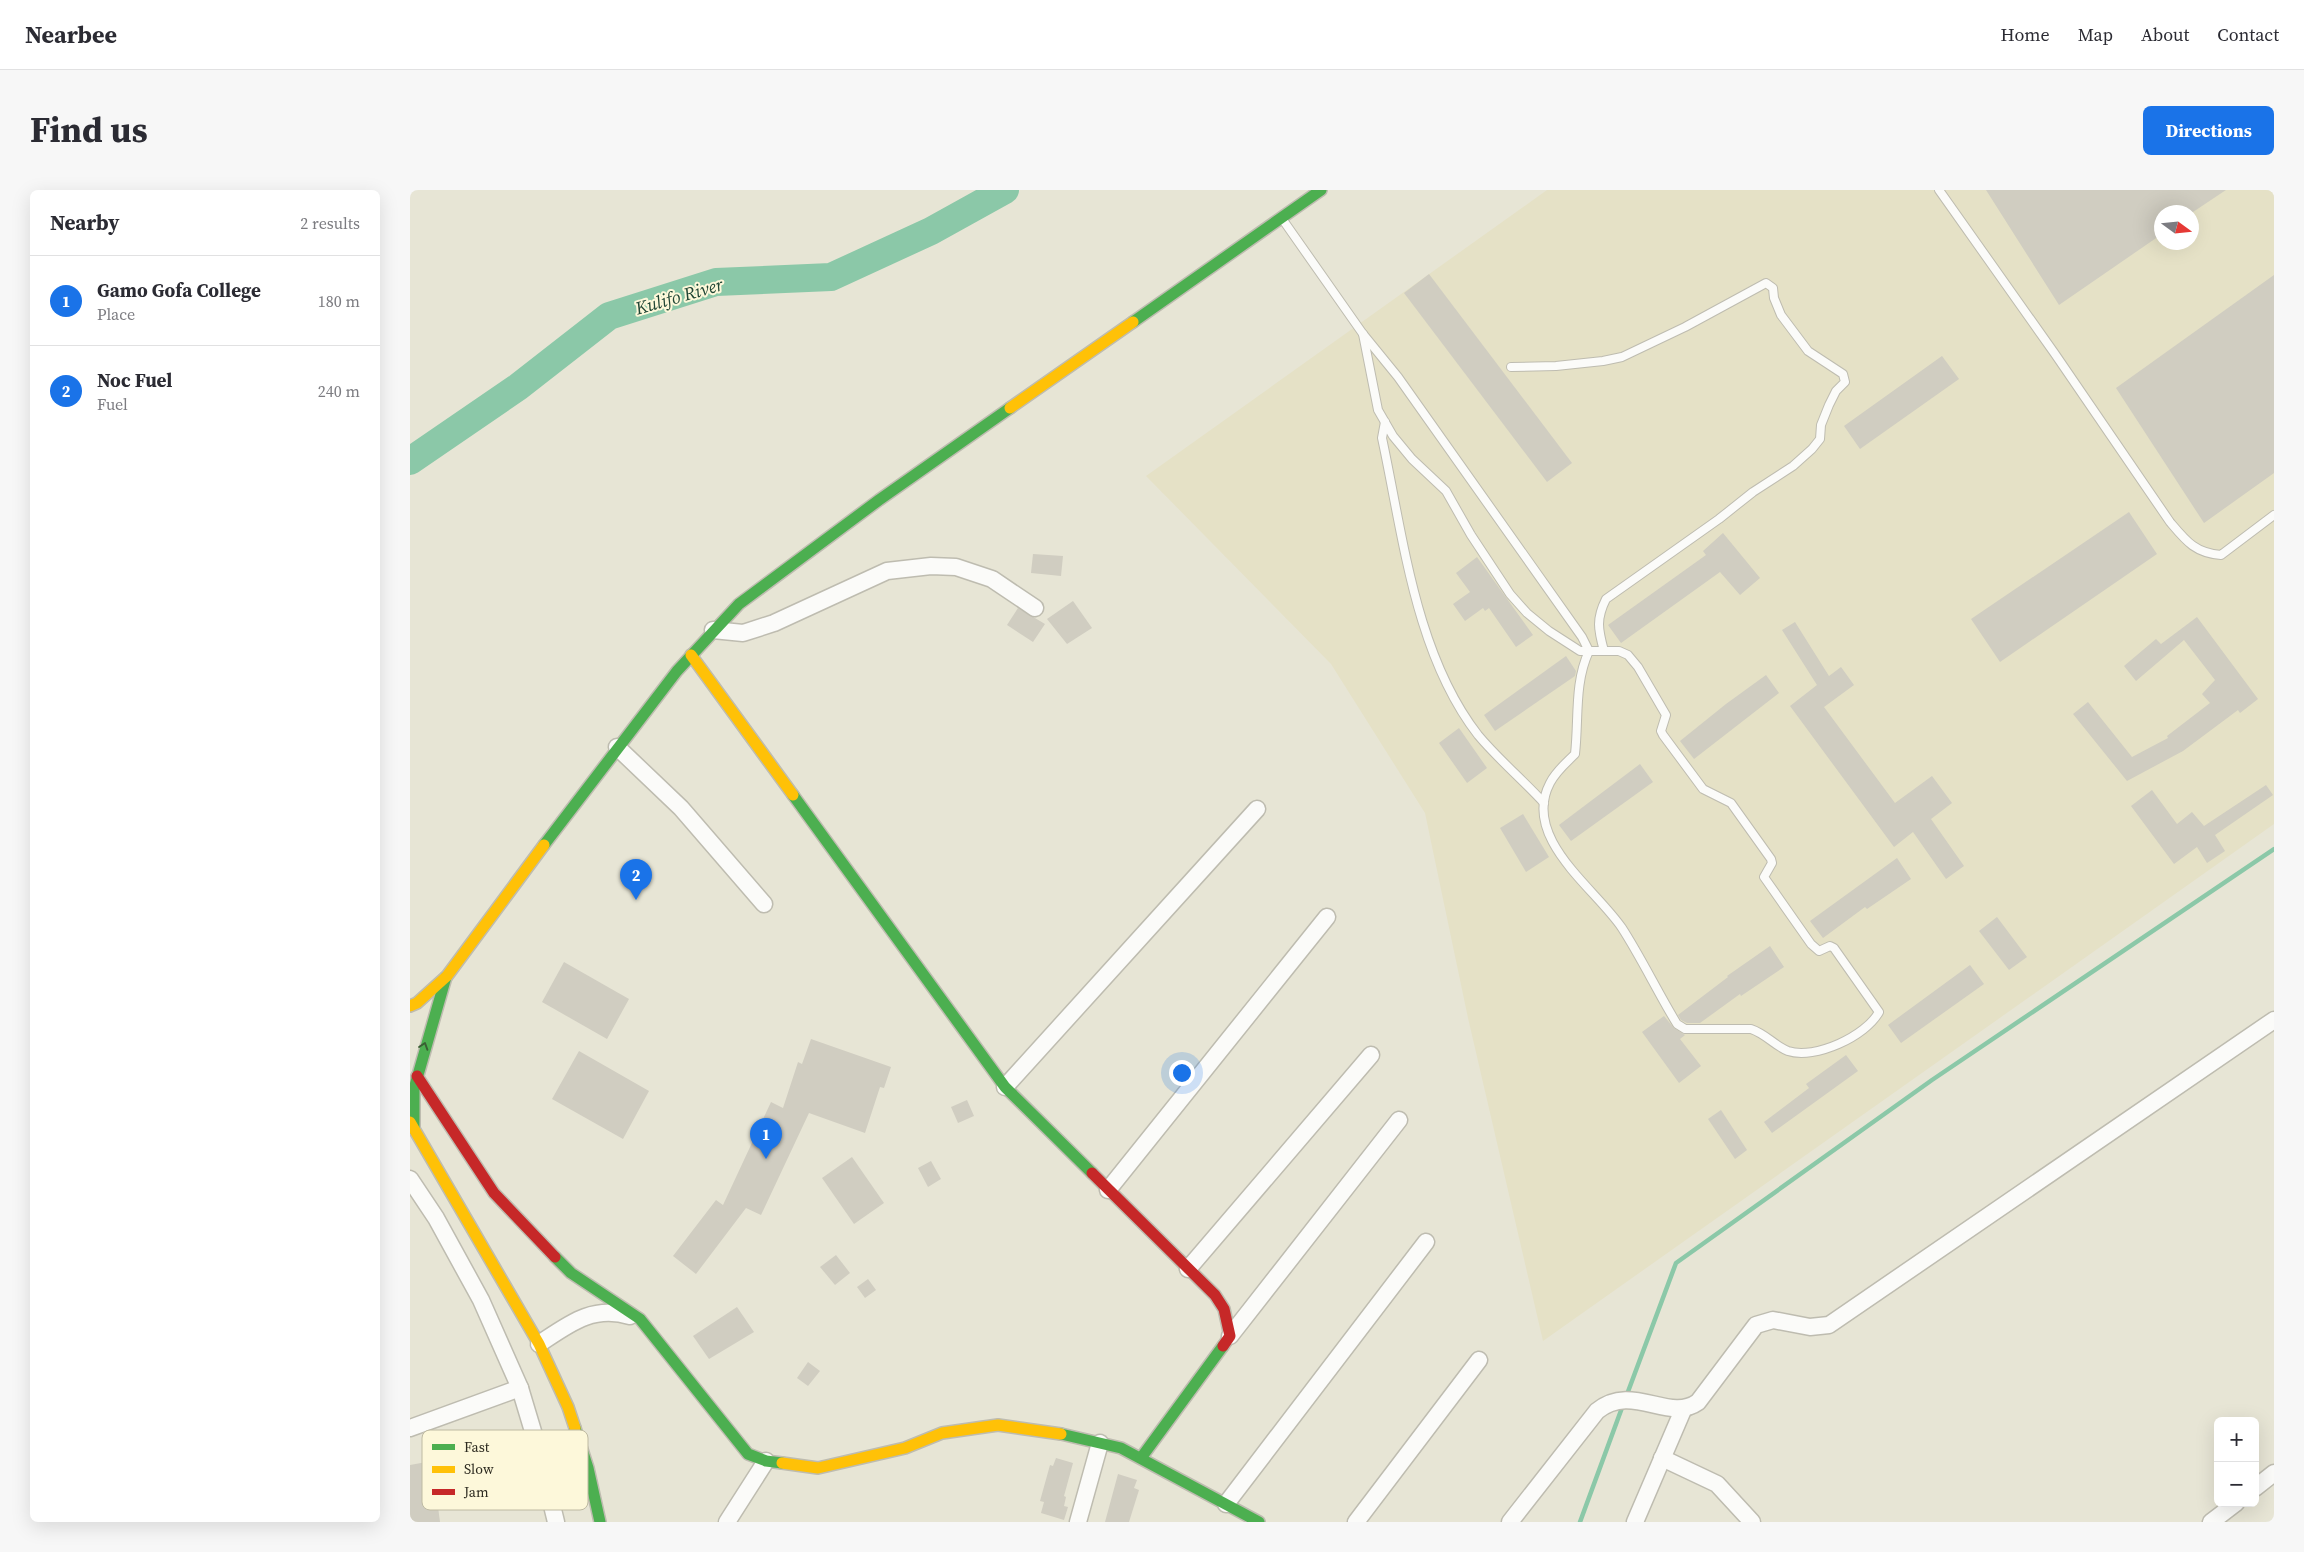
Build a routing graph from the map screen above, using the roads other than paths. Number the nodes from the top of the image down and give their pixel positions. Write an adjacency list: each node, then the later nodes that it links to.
1 (1321, 190): 3 (street)
2 (1939, 190): 7 (lane)
3 (1282, 218): 4 (lane); 9 (street)
4 (1363, 334): 6 (lane); 10 (lane)
5 (1511, 367): 11 (lane)
6 (1385, 422): 10 (lane); 14 (lane)
7 (2274, 516)
8 (1035, 608): 9 (street)
9 (713, 630): 12 (street)
10 (1589, 651): 11 (lane); 14 (lane)
11 (1604, 651): 14 (lane)
12 (691, 655): 13 (street); 23 (street)
13 (617, 747): 16 (street); 18 (street)
14 (1544, 803)
15 (1256, 809): 23 (street)
16 (764, 904)
17 (1327, 917): 27 (street)
18 (446, 976): 19 (street); 22 (street, one-way to 18)
19 (410, 1006)
20 (2274, 1020): 35 (street)
21 (1371, 1055): 29 (street)
22 (417, 1076): 25 (street); 30 (street)
23 (1006, 1086): 27 (street)
24 (1399, 1120): 31 (street)
25 (412, 1125): 32 (street)
26 (410, 1179): 34 (street)
27 (1108, 1190): 29 (street)
28 (1426, 1242): 46 (street)
29 (1188, 1268): 31 (street)
30 (640, 1319): 32 (street); 42 (street)
31 (1230, 1336): 40 (street)
32 (539, 1344): 38 (street)
33 (1479, 1360): 52 (street)
34 (520, 1388): 36 (street); 37 (street)
35 (1683, 1410): 41 (street); 53 (street)
36 (410, 1428)
37 (533, 1430)
38 (576, 1430)
39 (1100, 1443): 40 (street); 42 (street); 50 (street)
40 (1141, 1458): 46 (street)
41 (1662, 1458): 54 (street); 55 (street)
42 (766, 1461): 49 (street)
43 (588, 1468): 48 (street)
44 (2274, 1473): 45 (street)
45 (2259, 1485)
46 (1226, 1504): 51 (street)
47 (2231, 1507): 56 (street)
48 (600, 1522)
49 (728, 1522)
50 (1078, 1522)
51 (1259, 1522)
52 (1356, 1522)
53 (1510, 1522)
54 (1635, 1522)
55 (1752, 1522)
56 (2211, 1522)

